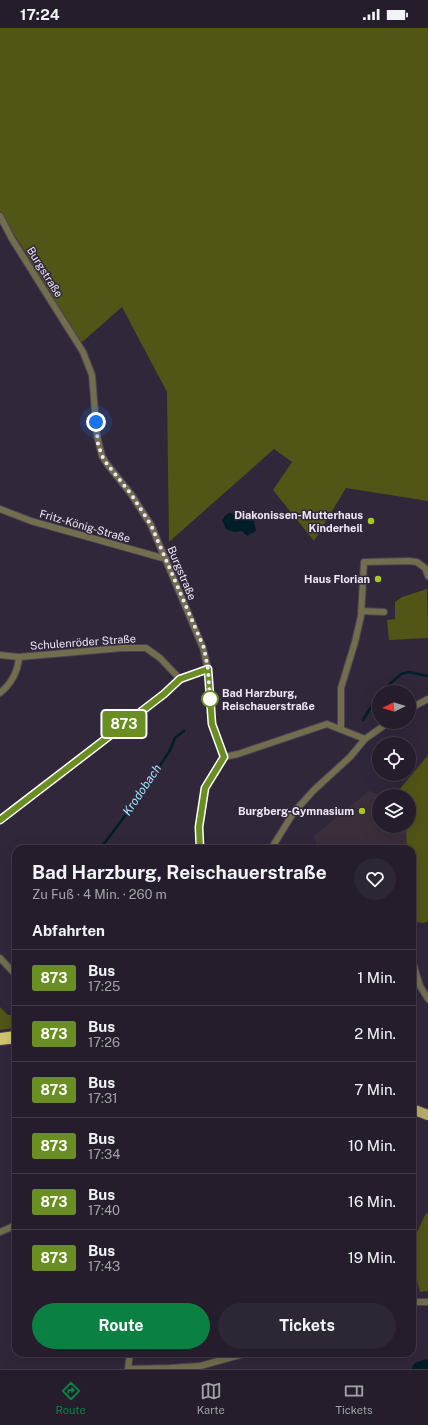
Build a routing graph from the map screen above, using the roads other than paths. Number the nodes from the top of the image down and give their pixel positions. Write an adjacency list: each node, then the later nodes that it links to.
1 (0, 216): 3 (street, Burgstraße)
2 (0, 510): 3 (street, Fritz-König-Straße)
3 (166, 559): 9 (street, Burgstraße)
4 (428, 576): 5 (street)
5 (361, 611): 6 (street); 14 (street)
6 (384, 612)
7 (0, 655): 8 (street, Schulenröder Straße)
8 (19, 657): 10 (street, Schulenröder Straße); 11 (street)
9 (208, 669): 10 (street); 17 (street, Burgstraße)
10 (180, 679): 18 (street)
11 (0, 692)
12 (428, 699): 13 (street)
13 (416, 705)
14 (341, 729): 16 (street); 17 (street)
15 (379, 729): 16 (street)
16 (365, 739): 20 (street)
17 (224, 757): 19 (street)
18 (0, 820)
19 (200, 845)
20 (273, 845)
21 (0, 958): 22 (street)
22 (12, 971)
23 (416, 973): 24 (street)
24 (428, 1000)
25 (12, 1038): 26 (highway)
26 (0, 1039)
27 (416, 1110): 28 (main road)
28 (428, 1115)
29 (12, 1227): 30 (street)
30 (0, 1232)
31 (416, 1302): 32 (street)
32 (428, 1302)
33 (130, 1357): 35 (street)
34 (233, 1357): 35 (street)
35 (128, 1369)

